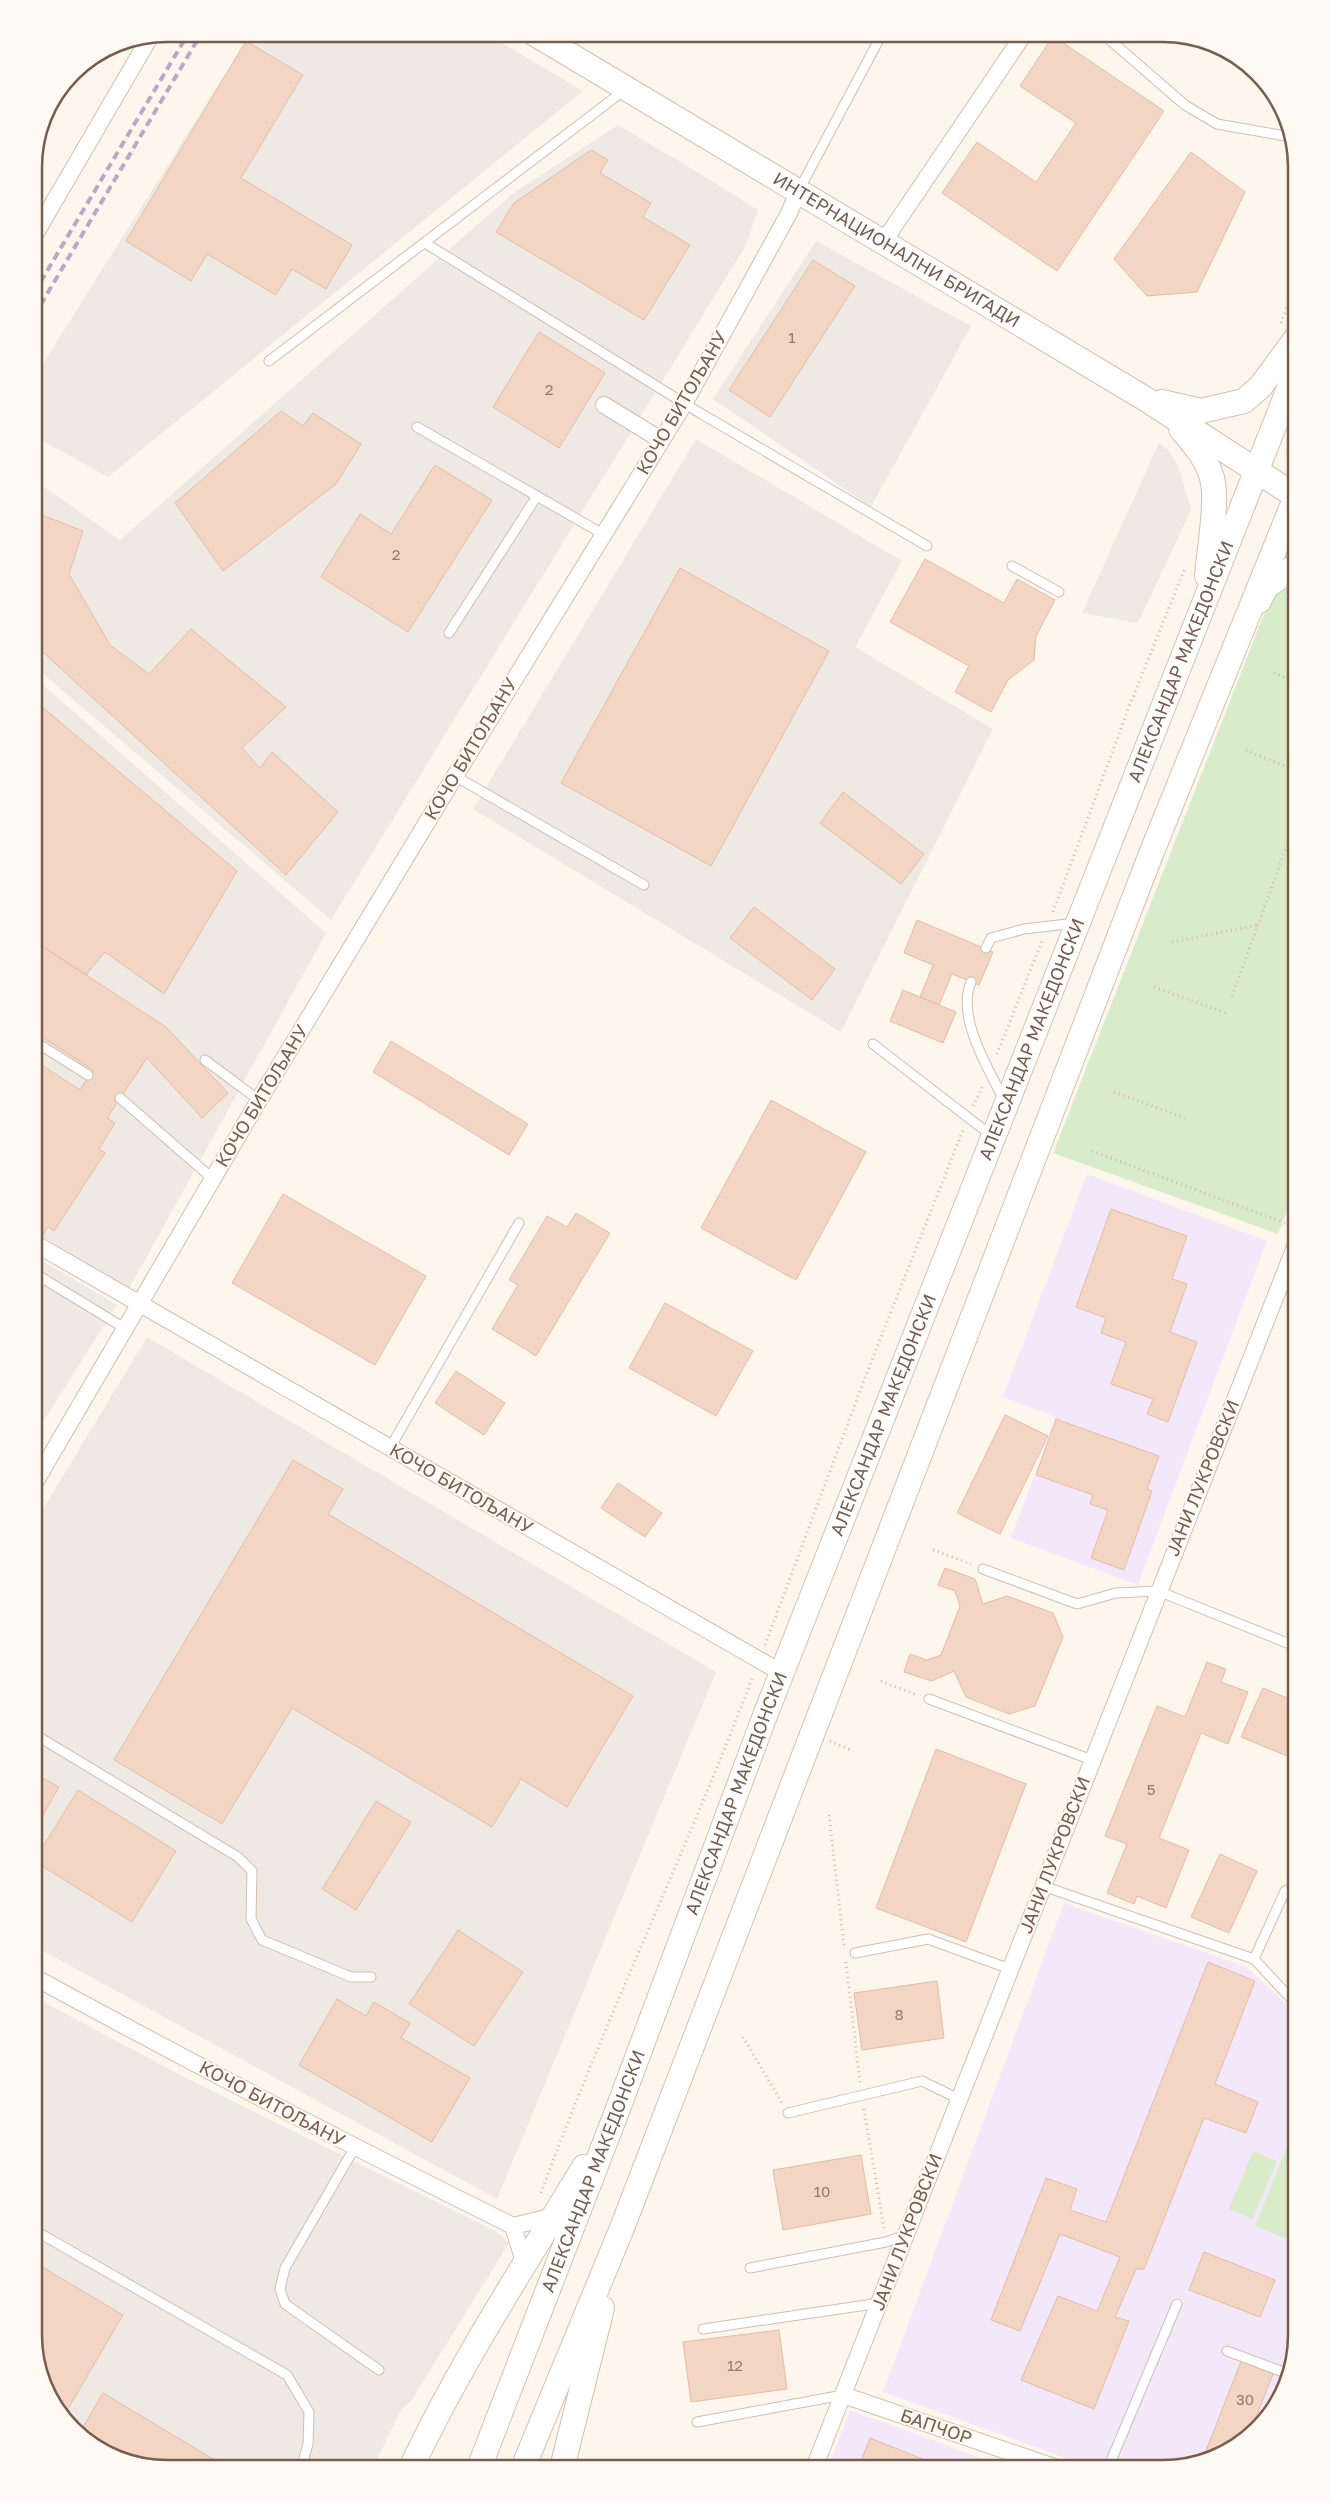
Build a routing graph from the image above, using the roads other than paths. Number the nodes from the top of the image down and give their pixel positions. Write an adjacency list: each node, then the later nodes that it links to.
1 (549, 42): 6 (street, ИНТЕРНАЦИОНАЛНИ БРИГАДИ)
2 (877, 43): 8 (lane)
3 (1018, 43): 10 (street)
4 (1114, 43): 7 (lane)
5 (145, 45): 9 (street)
6 (626, 89): 8 (street, ИНТЕРНАЦИОНАЛНИ БРИГАДИ); 11 (lane)
7 (1284, 136)
8 (799, 191): 10 (street, ИНТЕРНАЦИОНАЛНИ БРИГАДИ); 16 (street, КОЧО БИТОЉАНУ)
9 (43, 221)
10 (884, 242): 15 (street, ИНТЕРНАЦИОНАЛНИ БРИГАДИ)
11 (425, 244): 13 (lane); 16 (lane)
12 (1288, 349): 15 (street)
13 (269, 361)
14 (1288, 391): 21 (street, АЛЕКСАНДАР МАКЕДОНСКИ)
15 (1144, 398): 18 (street, ИНТЕРНАЦИОНАЛНИ БРИГАДИ)
16 (684, 404): 20 (street, КОЧО БИТОЉАНУ); 26 (lane)
17 (604, 405): 20 (street)
18 (1167, 412): 21 (street, ИНТЕРНАЦИОНАЛНИ БРИГАДИ); 30 (street)
19 (417, 427): 23 (lane)
20 (662, 440): 25 (street, КОЧО БИТОЉАНУ)
21 (1257, 470): 22 (street, ИНТЕРНАЦИОНАЛНИ БРИГАДИ); 30 (street, АЛЕКСАНДАР МАКЕДОНСКИ)
22 (1288, 489)
23 (537, 496): 25 (lane); 31 (lane)
24 (1288, 517): 32 (street)
25 (603, 534): 33 (street, КОЧО БИТОЉАНУ)
26 (927, 546)
27 (1012, 566): 29 (lane)
28 (1288, 571): 32 (street)
29 (1059, 592)
30 (1203, 609): 35 (street, АЛЕКСАНДАР МАКЕДОНСКИ)
31 (449, 633)
32 (1233, 649): 76 (street)
33 (455, 776): 34 (lane); 43 (street, КОЧО БИТОЉАНУ)
34 (644, 884)
35 (1079, 923): 36 (lane); 44 (street, АЛЕКСАНДАР МАКЕДОНСКИ)
36 (986, 948)
37 (971, 982): 44 (lane)
38 (873, 1044): 45 (lane)
39 (43, 1046): 41 (lane)
40 (205, 1060): 43 (lane)
41 (88, 1075)
42 (120, 1098): 46 (lane)
43 (259, 1100): 46 (street, КОЧО БИТОЉАНУ)
44 (1007, 1105): 45 (street, АЛЕКСАНДАР МАКЕДОНСКИ)
45 (994, 1137): 58 (street, АЛЕКСАНДАР МАКЕДОНСКИ)
46 (213, 1179): 51 (street, КОЧО БИТОЉАНУ)
47 (519, 1223): 53 (lane)
48 (42, 1248): 51 (street, КОЧО БИТОЉАНУ)
49 (1288, 1265): 56 (street, ЈАНИ ЛУКРОВСКИ)
50 (42, 1278): 52 (lane)
51 (140, 1305): 52 (street, КОЧО БИТОЉАНУ); 53 (street, КОЧО БИТОЉАНУ)
52 (126, 1329): 54 (street, КОЧО БИТОЉАНУ)
53 (390, 1448): 58 (street, КОЧО БИТОЉАНУ)
54 (42, 1470)
55 (983, 1569): 56 (lane)
56 (1158, 1591): 57 (lane); 61 (street, ЈАНИ ЛУКРОВСКИ)
57 (1288, 1643)
58 (782, 1673): 72 (street, АЛЕКСАНДАР МАКЕДОНСКИ)
59 (929, 1699): 61 (lane)
60 (42, 1739): 67 (lane)
61 (1092, 1760): 62 (street, ЈАНИ ЛУКРОВСКИ)
62 (1043, 1886): 65 (lane); 66 (street, ЈАНИ ЛУКРОВСКИ)
63 (1288, 1890): 65 (lane)
64 (854, 1952): 66 (lane)
65 (1254, 1959): 69 (lane)
66 (1010, 1969): 70 (street, ЈАНИ ЛУКРОВСКИ)
67 (371, 1977)
68 (42, 1981): 73 (street, КОЧО БИТОЉАНУ)
69 (1288, 1995)
70 (959, 2099): 71 (lane); 78 (street, ЈАНИ ЛУКРОВСКИ)
71 (788, 2113)
72 (616, 2114): 74 (street); 91 (street, АЛЕКСАНДАР МАКЕДОНСКИ)
73 (355, 2148): 75 (street, КОЧО БИТОЉАНУ); 85 (lane)
74 (554, 2216): 75 (street); 79 (street)
75 (513, 2226): 79 (street)
76 (622, 2228): 92 (street); 93 (street)
77 (42, 2235): 89 (lane)
78 (906, 2235): 80 (lane); 81 (street, ЈАНИ ЛУКРОВСКИ)
79 (525, 2264): 90 (street)
80 (750, 2268)
81 (880, 2302): 83 (lane); 87 (street, ЈАНИ ЛУКРОВСКИ)
82 (1177, 2304): 96 (lane)
83 (703, 2329)
84 (1227, 2351): 86 (lane)
85 (379, 2370)
86 (1283, 2372)
87 (843, 2395): 88 (lane); 94 (street, ЈАНИ ЛУКРОВСКИ); 95 (street, БАПЧОР)
88 (697, 2422)
89 (304, 2459)
90 (415, 2459)
91 (482, 2459)
92 (527, 2459)
93 (564, 2459)
94 (817, 2460)
95 (1014, 2460)
96 (1111, 2460)

